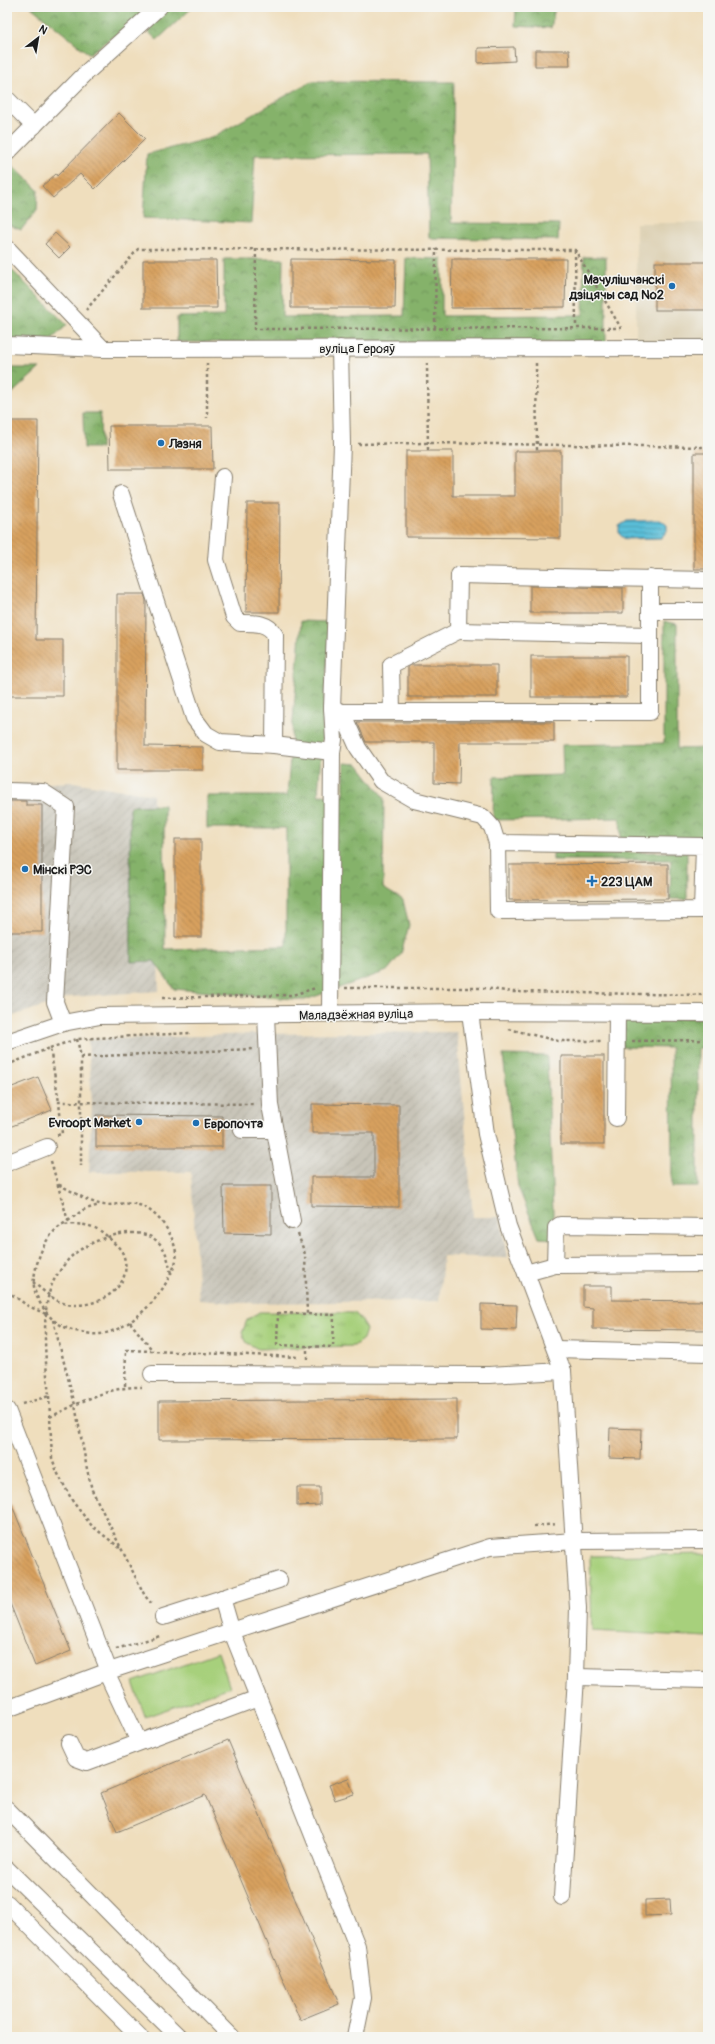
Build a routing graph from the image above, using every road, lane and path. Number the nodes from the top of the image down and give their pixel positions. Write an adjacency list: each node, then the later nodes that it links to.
1 (159, 7): 3 (street)
2 (7, 99): 3 (street)
3 (34, 126): 4 (street)
4 (7, 153)
5 (7, 248): 9 (street)
6 (256, 249): 7 (path); 9 (path); 10 (path)
7 (436, 249): 8 (path); 10 (path)
8 (575, 250): 11 (path); 11 (path)
9 (76, 321): 16 (street)
10 (435, 328): 11 (path)
11 (576, 328)
12 (7, 345): 16 (street, вуліца Герояў)
13 (340, 348): 14 (street, вуліца Герояў); 16 (street, вуліца Герояў); 21 (street)
14 (427, 348): 17 (street, вуліца Герояў); 20 (path)
15 (708, 348): 17 (street, вуліца Герояў)
16 (102, 349)
17 (537, 349): 22 (path)
18 (207, 359): 19 (path)
19 (207, 418)
20 (427, 443): 21 (path); 22 (path); 25 (path)
21 (342, 444): 34 (street)
22 (536, 444): 23 (path); 24 (path)
23 (708, 447)
24 (536, 450)
25 (428, 451)
26 (223, 478): 36 (street)
27 (121, 494): 36 (street)
28 (650, 578): 29 (street); 30 (street); 32 (street)
29 (708, 580)
30 (650, 611): 31 (street); 33 (street)
31 (708, 611)
32 (458, 631): 33 (street); 35 (street)
33 (650, 634): 35 (street)
34 (337, 710): 35 (street); 37 (street); 39 (street)
35 (392, 712)
36 (274, 745): 37 (street)
37 (332, 752): 40 (street)
38 (7, 791): 48 (street)
39 (497, 843): 39 (street)
40 (330, 988): 41 (path); 42 (path); 46 (street)
41 (708, 995)
42 (157, 998)
43 (470, 1012): 44 (street, Маладзёжная вуліца); 46 (street, Маладзёжная вуліца); 74 (street)
44 (617, 1013): 45 (street, Маладзёжная вуліца); 59 (street)
45 (708, 1013)
46 (330, 1014): 47 (street, Маладзёжная вуліца)
47 (266, 1015): 48 (street, Маладзёжная вуліца); 53 (street)
48 (63, 1023): 51 (street, Маладзёжная вуліца)
49 (196, 1032): 50 (path)
50 (77, 1039): 52 (path); 54 (path)
51 (7, 1042)
52 (50, 1048): 55 (path); 56 (path)
53 (268, 1049): 54 (path); 58 (street)
54 (81, 1057): 57 (path)
55 (7, 1065)
56 (58, 1102): 57 (path); 62 (path)
57 (81, 1102): 58 (path); 64 (path)
58 (270, 1105): 61 (street)
59 (616, 1118)
60 (242, 1130): 61 (street)
61 (274, 1130): 68 (street)
62 (47, 1146): 63 (street); 65 (path)
63 (7, 1163)
64 (81, 1166)
65 (58, 1184): 66 (path); 67 (path)
66 (99, 1204): 67 (path); 75 (path)
67 (68, 1221): 69 (path)
68 (292, 1221): 79 (path)
69 (60, 1225): 71 (path); 76 (path)
70 (708, 1227): 73 (street)
71 (107, 1236): 75 (path); 78 (path); 78 (path)
72 (708, 1264): 73 (street)
73 (555, 1265): 74 (street)
74 (526, 1273): 84 (street)
75 (171, 1274): 82 (path)
76 (33, 1282): 78 (path); 80 (path)
77 (7, 1291): 80 (path)
78 (49, 1295): 80 (path)
79 (307, 1314): 83 (path); 83 (path)
80 (47, 1315): 81 (path); 89 (path)
81 (53, 1320): 82 (path); 90 (path)
82 (130, 1322): 85 (path)
83 (307, 1346): 85 (path)
84 (556, 1349): 86 (street); 87 (street)
85 (153, 1351): 90 (path)
86 (708, 1353)
87 (563, 1371): 88 (street); 94 (street)
88 (152, 1374)
89 (49, 1396): 91 (path); 92 (path)
90 (75, 1405): 92 (path); 95 (path)
91 (14, 1407): 102 (street)
92 (50, 1417): 95 (path)
93 (708, 1540): 94 (street)
94 (575, 1541): 101 (street); 103 (street)
95 (122, 1549): 100 (path)
96 (279, 1580): 97 (street)
97 (222, 1598): 100 (street); 101 (street)
98 (13, 1612): 99 (path)
99 (7, 1614)
100 (163, 1618)
101 (232, 1632): 102 (street); 105 (street)
102 (109, 1671): 106 (street); 108 (street)
103 (576, 1677): 104 (street); 113 (street)
104 (708, 1680)
105 (258, 1698): 108 (street); 120 (street)
106 (7, 1709)
107 (69, 1742): 108 (street)
108 (139, 1742)
109 (7, 1809): 119 (street)
110 (7, 1869): 111 (street)
111 (20, 1882): 112 (street); 115 (street)
112 (7, 1896)
113 (562, 1897)
114 (7, 1903): 116 (street)
115 (137, 1996): 116 (street); 118 (street)
116 (118, 2014): 117 (street)
117 (140, 2037)
118 (179, 2037)
119 (232, 2037)
120 (355, 2037)

